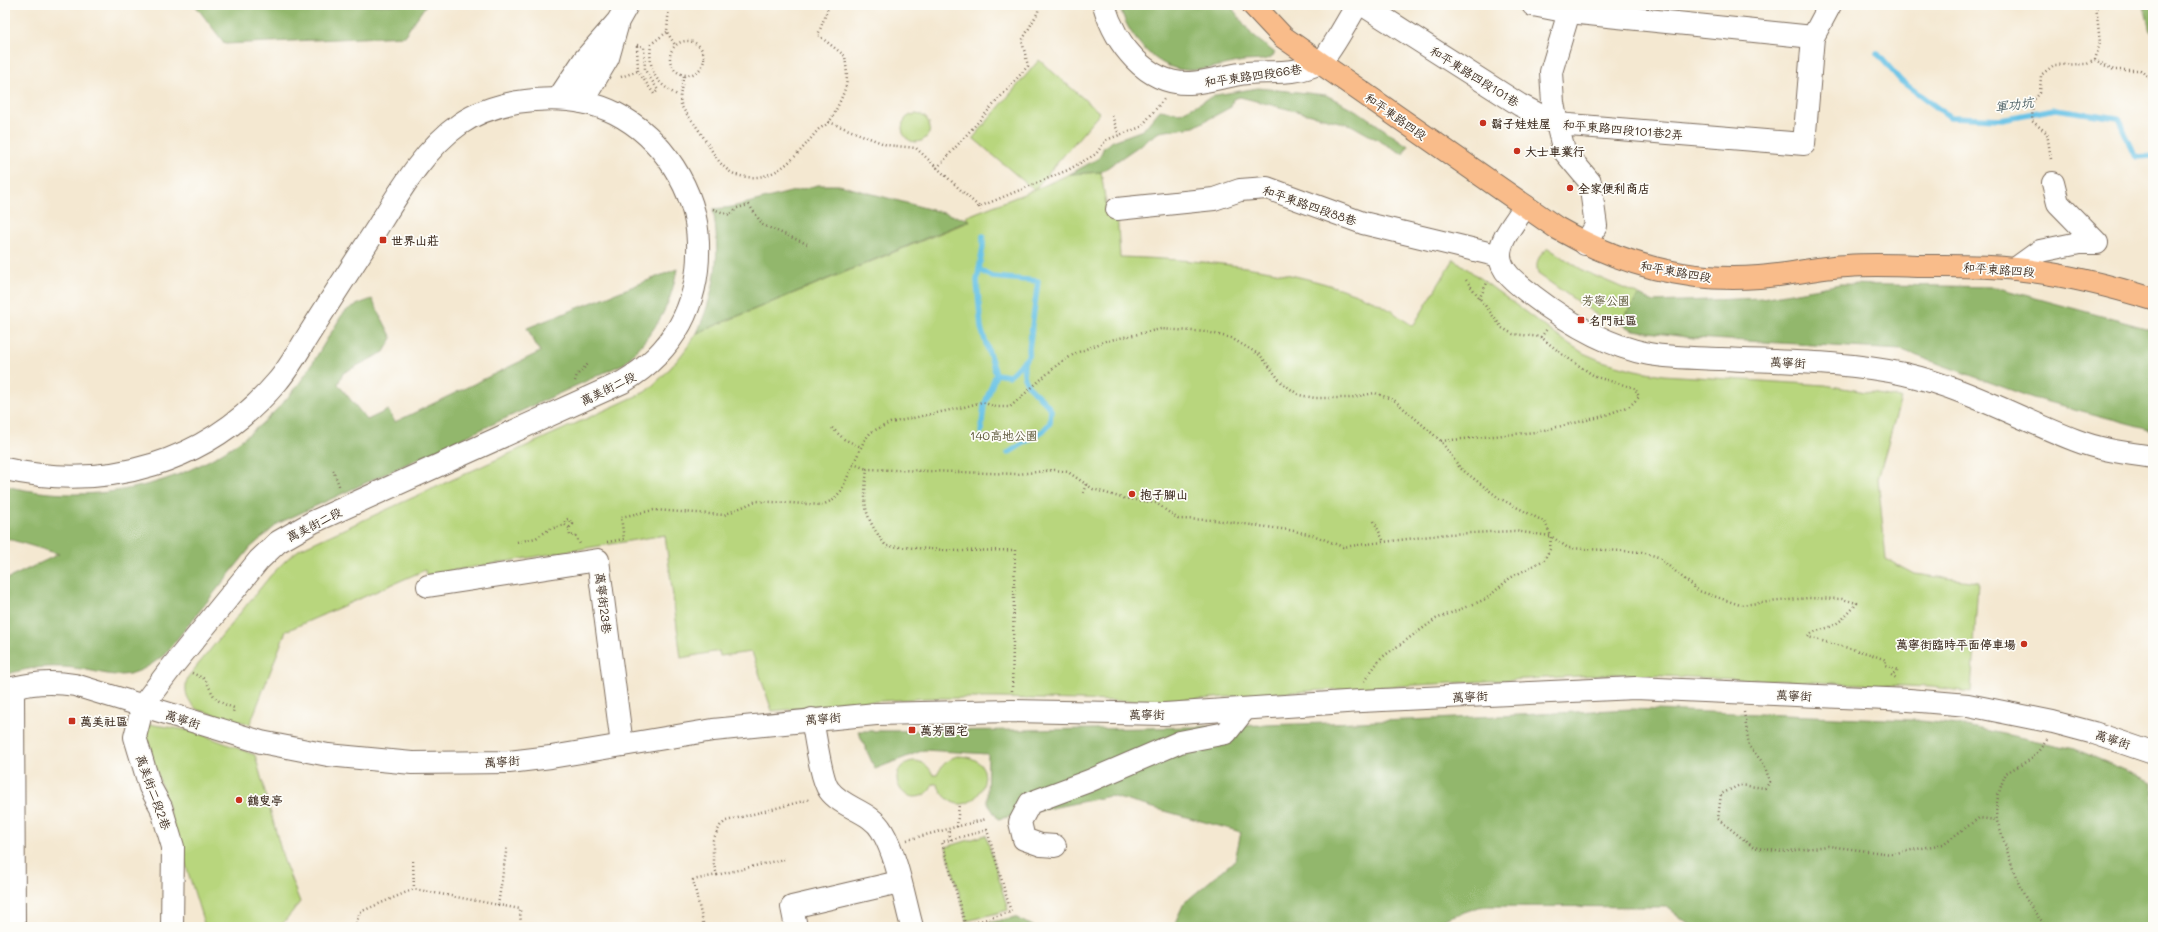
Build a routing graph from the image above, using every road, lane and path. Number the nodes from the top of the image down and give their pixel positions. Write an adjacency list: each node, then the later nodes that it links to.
1 (669, 5): 14 (path)
2 (829, 5): 30 (path)
3 (1039, 5): 34 (path)
4 (1104, 5): 25 (street, 和平東路四段66巷)
5 (1253, 5): 18 (main road, 和平東路四段)
6 (1357, 5): 18 (street)
7 (1363, 5): 31 (street, 和平東路四段101巷)
8 (1533, 5): 12 (street)
9 (1830, 5): 15 (street)
10 (2096, 5): 17 (path)
11 (1606, 10): 12 (street); 15 (street)
12 (1569, 12): 31 (street, 和平東路四段101巷2弄)
13 (623, 13): 27 (street); 28 (street)
14 (667, 32): 16 (path); 19 (path)
15 (1813, 37): 31 (street, 和平東路四段101巷2弄)
16 (675, 45): 23 (path); 23 (path)
17 (2096, 60): 24 (path); 33 (path)
18 (1320, 63): 25 (street, 和平東路四段66巷); 37 (main road, 和平東路四段)
19 (651, 68): 20 (path); 26 (path)
20 (646, 70): 21 (path); 21 (path)
21 (638, 71): 22 (path)
22 (625, 74)
23 (684, 76): 26 (path)
24 (2153, 81)
25 (1178, 82): 32 (path)
26 (679, 96): 30 (path)
27 (558, 99): 28 (street, 萬美街二段); 56 (street, 萬美街二段)
28 (582, 102): 36 (street, 萬美街二段)
29 (1112, 116): 32 (path)
30 (829, 122): 34 (path)
31 (1557, 124): 42 (street)
32 (1119, 135): 38 (path)
33 (2051, 160)
34 (937, 168): 38 (path)
35 (2053, 183): 44 (street)
36 (692, 202): 41 (path); 69 (street, 萬美街二段)
37 (1525, 206): 42 (main road, 和平東路四段); 43 (street)
38 (979, 207): 40 (path)
39 (1118, 209): 43 (street, 和平東路四段88巷)
40 (980, 211)
41 (807, 244)
42 (1585, 244): 44 (main road, 和平東路四段)
43 (1500, 256): 54 (street, 萬寧街)
44 (2016, 269): 48 (main road, 和平東路四段)
45 (1466, 280): 47 (path)
46 (1489, 281): 47 (path)
47 (1479, 299): 50 (path)
48 (2153, 300)
49 (1549, 327): 50 (path)
50 (1541, 337): 52 (path)
51 (832, 428): 53 (path)
52 (1441, 441): 53 (path); 63 (path)
53 (861, 447): 55 (path)
54 (2153, 457)
55 (853, 464): 57 (path); 66 (path)
56 (5, 469)
57 (867, 469): 58 (path); 76 (path)
58 (1086, 484): 59 (path); 65 (path)
59 (1082, 493)
60 (1374, 522): 65 (path)
61 (565, 525): 62 (path); 62 (path); 64 (path)
62 (569, 528): 67 (path)
63 (1552, 536): 65 (path); 70 (path); 72 (path)
64 (517, 542)
65 (1384, 542)
66 (602, 543)
67 (583, 562): 68 (street, 萬寧街23巷); 80 (street, 萬寧街23巷)
68 (428, 586)
69 (171, 668): 73 (street, 萬美街二段); 78 (path)
70 (1903, 681)
71 (9, 689): 73 (street); 100 (street)
72 (1361, 701): 74 (street, 萬寧街); 81 (street, 萬寧街)
73 (143, 706): 78 (street, 萬寧街); 101 (street, 萬美街二段2巷)
74 (1245, 710): 76 (street, 萬寧街); 91 (street)
75 (1744, 710): 85 (path)
76 (1012, 711): 77 (street, 萬寧街)
77 (812, 719): 80 (street, 萬寧街); 82 (street)
78 (228, 732): 80 (street, 萬寧街)
79 (2048, 739): 85 (path)
80 (622, 745)
81 (2153, 753)
82 (833, 794): 89 (street); 94 (path)
83 (959, 804): 86 (path)
84 (986, 819): 86 (path)
85 (1997, 820): 108 (path)
86 (957, 827): 87 (path)
87 (948, 829): 88 (path); 89 (path)
88 (951, 840): 99 (path); 99 (path)
89 (889, 845): 95 (street)
90 (507, 846): 97 (path)
91 (1055, 846)
92 (784, 859): 94 (path)
93 (413, 861): 96 (path)
94 (717, 875): 104 (path)
95 (899, 882): 106 (street); 107 (street)
96 (414, 889): 97 (path); 102 (path)
97 (498, 905): 103 (path)
98 (733, 923): 105 (path)
99 (966, 926)
100 (14, 927)
101 (172, 927)
102 (355, 927)
103 (521, 927)
104 (704, 927)
105 (716, 927)
106 (796, 927)
107 (912, 927)
108 (2047, 927)

